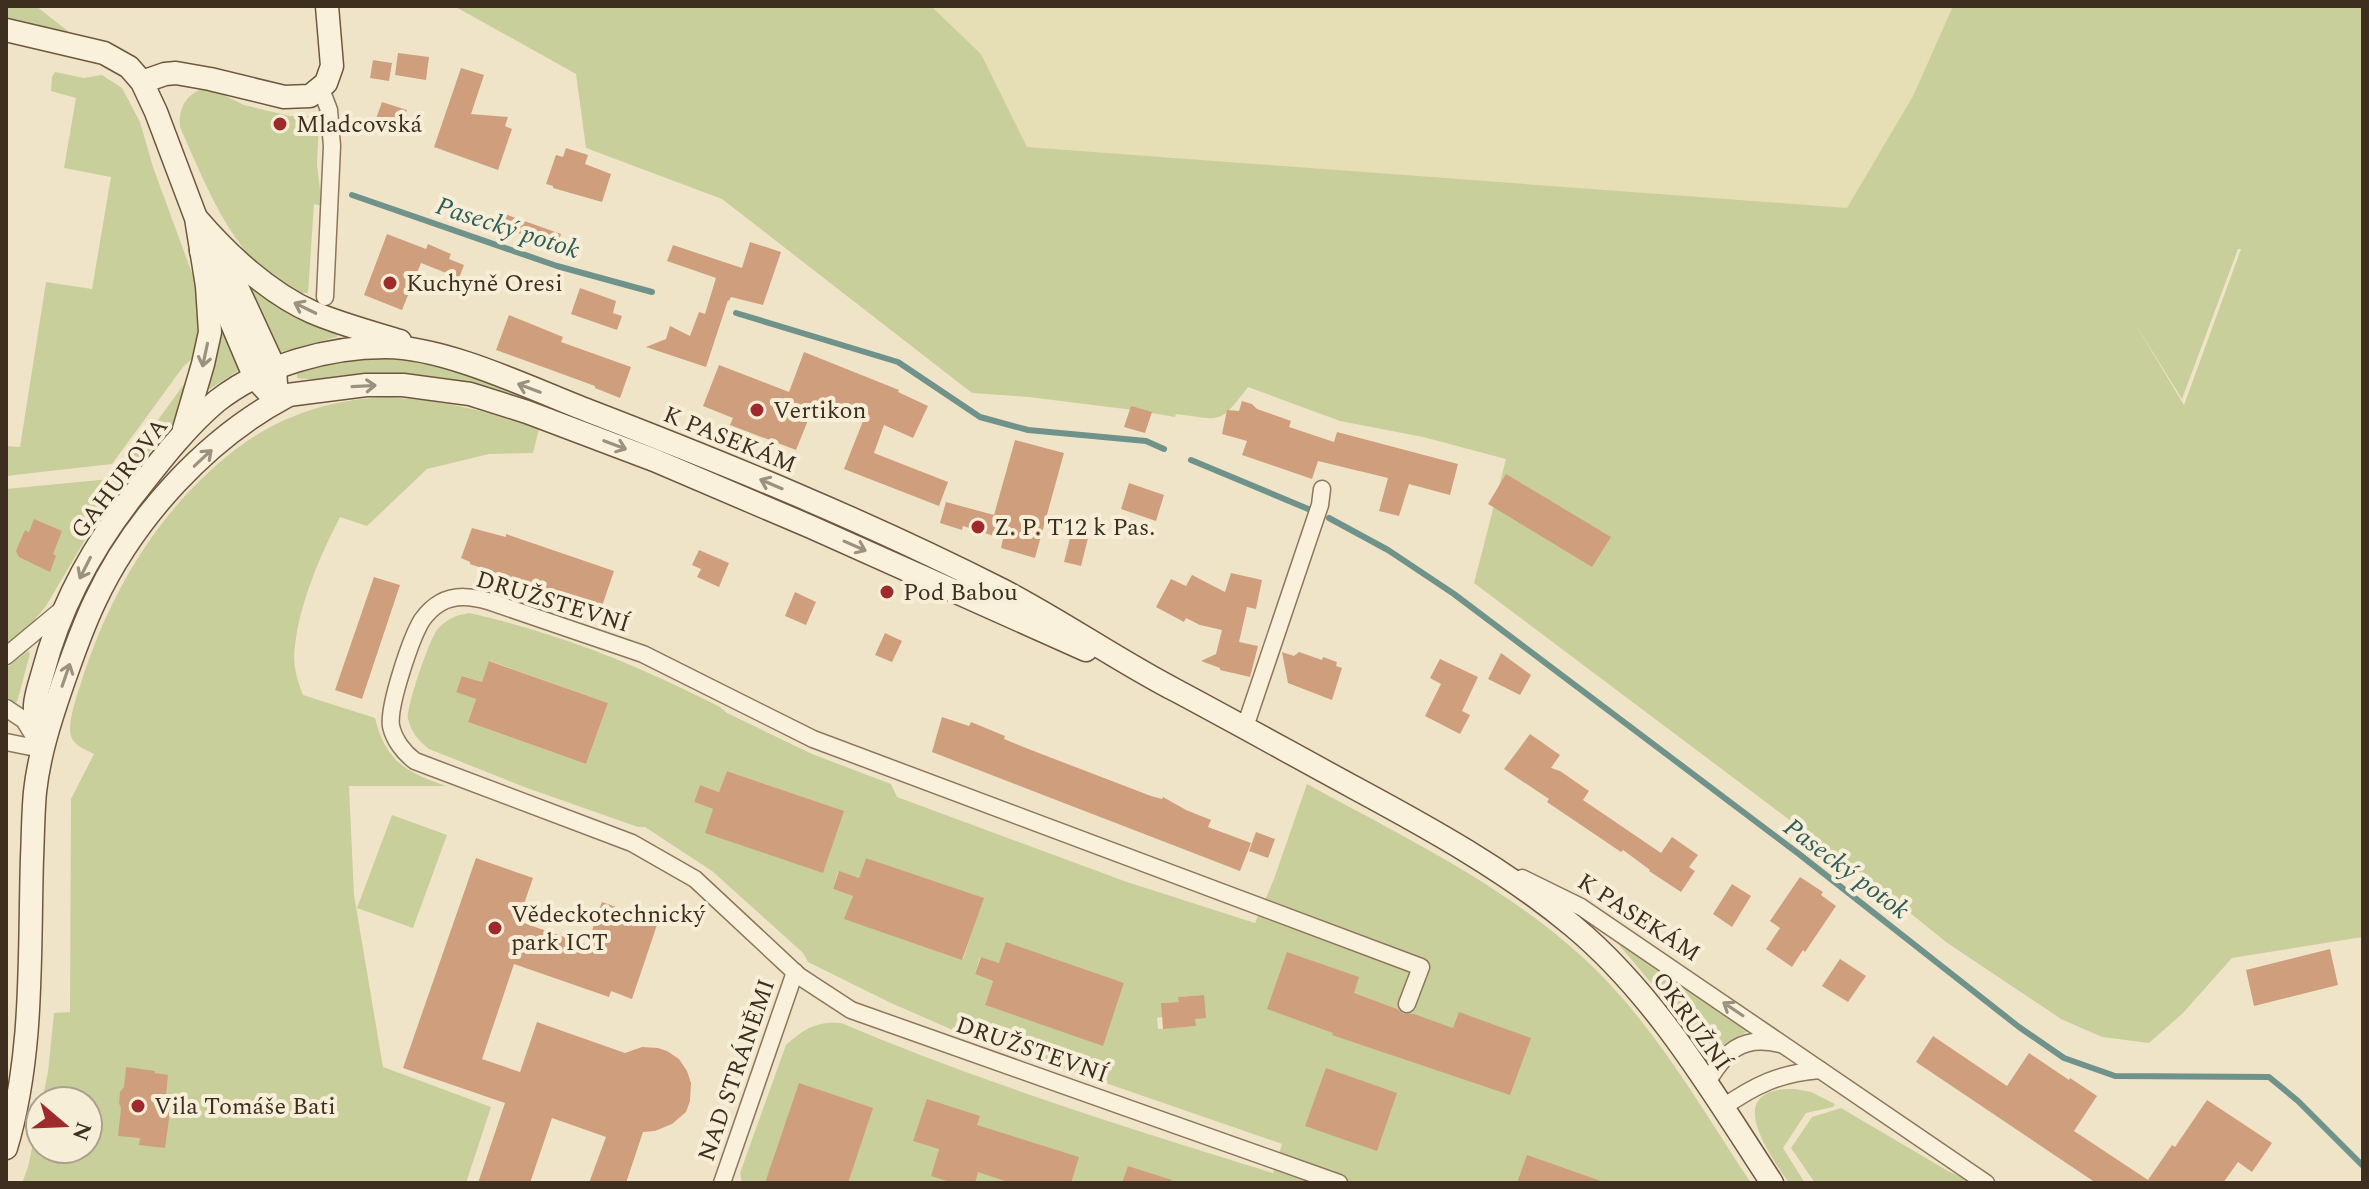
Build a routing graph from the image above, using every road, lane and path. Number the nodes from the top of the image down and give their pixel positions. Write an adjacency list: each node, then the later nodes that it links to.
1 (327, 6): 4 (street)
2 (6, 30): 3 (street)
3 (142, 82): 4 (street); 5 (street)
4 (321, 89): 6 (street)
5 (208, 246): 7 (street, one-way to 5); 8 (street); 10 (street, one-way to 10)
6 (325, 297)
7 (458, 360): 8 (street, K PASEKÁM); 14 (street, K PASEKÁM, one-way to 7)
8 (265, 374): 9 (street); 10 (street, GAHUROVA)
9 (275, 399): 14 (street, K PASEKÁM, one-way to 14); 18 (street, GAHUROVA, one-way to 9)
10 (181, 438): 12 (street, GAHUROVA, one-way to 12)
11 (1322, 489): 16 (street)
12 (67, 606): 13 (street); 18 (street, GAHUROVA)
13 (6, 656)
14 (1139, 671): 16 (street, K PASEKÁM)
15 (6, 708): 18 (street)
16 (1245, 727): 19 (street, K PASEKÁM)
17 (6, 742): 18 (street)
18 (41, 749): 26 (street, GAHUROVA)
19 (1470, 852): 22 (street, K PASEKÁM, one-way to 19); 24 (street, OKRUŽNÍ)
20 (795, 972): 21 (street, DRUŽSTEVNÍ); 27 (street, NAD STRÁNĚMI); 28 (street, DRUŽSTEVNÍ)
21 (1407, 1004)
22 (1786, 1045): 23 (street, K PASEKÁM); 24 (street)
23 (1820, 1070): 25 (street); 30 (street, K PASEKÁM)
24 (1706, 1084): 25 (street, OKRUŽNÍ)
25 (1722, 1108): 29 (street, OKRUŽNÍ)
26 (6, 1148)
27 (722, 1183)
28 (1339, 1183)
29 (1772, 1183)
30 (1986, 1183)

